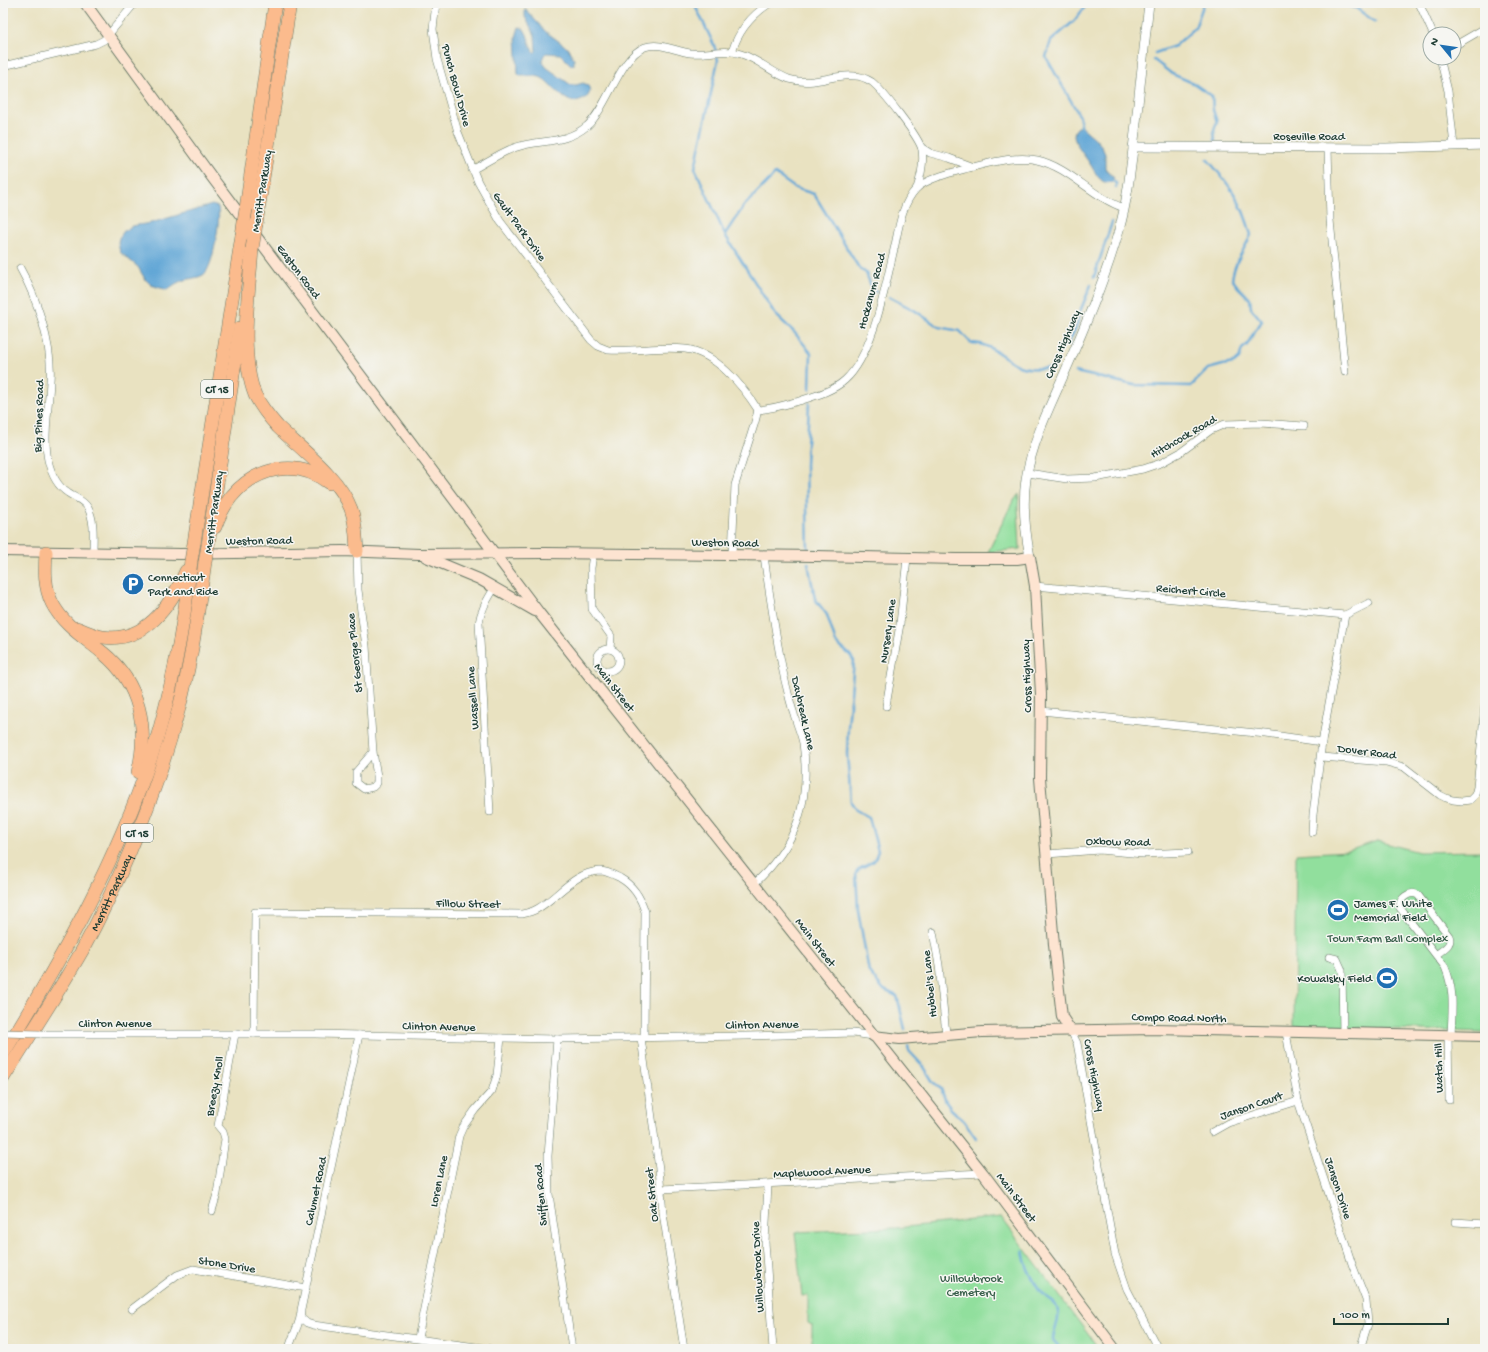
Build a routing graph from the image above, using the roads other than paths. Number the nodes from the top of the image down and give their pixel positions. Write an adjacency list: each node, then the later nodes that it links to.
1 (85, 3): 11 (main road, Easton Road)
2 (135, 3): 11 (street)
3 (275, 3): 44 (highway, Merritt Parkway / CT 15, bridge)
4 (290, 3): 25 (highway, Merritt Parkway / CT 15, bridge)
5 (436, 3): 22 (street, Punch Bowl Drive)
6 (770, 3): 13 (street)
7 (1149, 3): 18 (street, Cross Highway)
8 (1419, 3): 9 (street)
9 (1429, 26)
10 (1485, 28): 12 (street)
11 (108, 35): 14 (street); 37 (main road, Easton Road)
12 (1462, 41)
13 (730, 51): 19 (street); 22 (street)
14 (3, 66)
15 (1442, 66): 17 (street)
16 (1485, 145): 17 (street, Roseville Road)
17 (1454, 146): 20 (street, Roseville Road)
18 (1133, 147): 20 (street, Roseville Road); 24 (street, Cross Highway)
19 (922, 148): 21 (street); 23 (street)
20 (1328, 148): 27 (street)
21 (973, 167): 23 (street); 24 (street)
22 (472, 170): 28 (street, Gault Park Drive)
23 (917, 188): 28 (street, Hockanum Road)
24 (1124, 208): 30 (street, Cross Highway)
25 (252, 249): 31 (highway); 32 (highway, Merritt Parkway / CT 15)
26 (20, 268): 36 (street, Big Pines Road)
27 (1344, 372)
28 (758, 410): 40 (street)
29 (1304, 426): 30 (street, Hitchcock Road)
30 (1028, 473): 43 (street, Cross Highway)
31 (346, 498): 32 (highway); 34 (highway)
32 (208, 545): 82 (highway, Merritt Parkway / CT 15, bridge)
33 (3, 551): 35 (main road, Weston Road)
34 (357, 551): 36 (main road, Weston Road); 38 (main road, Weston Road); 56 (street, St George Place)
35 (46, 552): 36 (main road, Weston Road); 50 (highway)
36 (93, 553)
37 (494, 553): 38 (main road, Weston Road); 39 (main road, Weston Road); 48 (main road, Main Street)
38 (419, 554): 46 (main road, Weston Road)
39 (593, 554): 40 (main road, Weston Road); 51 (street)
40 (732, 556): 41 (main road, Weston Road)
41 (764, 556): 42 (main road, Weston Road); 63 (street, Daybreak Lane)
42 (907, 558): 43 (main road, Weston Road); 53 (street, Nursery Lane)
43 (1030, 558): 45 (main road, Cross Highway)
44 (191, 561): 50 (highway); 62 (highway, Merritt Parkway / CT 15)
45 (1035, 586): 49 (street, Reichert Circle); 54 (main road, Cross Highway)
46 (495, 587): 48 (main road, Weston Road); 58 (street, Wassell Lane)
47 (1369, 603): 49 (street)
48 (540, 614): 63 (main road, Main Street)
49 (1345, 615): 55 (street)
50 (70, 626): 62 (highway)
51 (610, 649)
52 (1485, 705): 57 (street, Dover Road)
53 (886, 706)
54 (1041, 711): 55 (street); 61 (main road, Cross Highway)
55 (1322, 742): 57 (street)
56 (374, 752): 56 (street, St George Place)
57 (1321, 757): 59 (street)
58 (490, 812)
59 (1312, 832)
60 (1188, 852): 61 (street, Oxbow Road)
61 (1047, 854): 67 (main road, Cross Highway)
62 (106, 870): 81 (highway, Merritt Parkway / CT 15)
63 (754, 884): 76 (main road, Main Street)
64 (933, 932): 73 (street, Hubbel's Lane)
65 (1436, 955): 65 (street, Watch Hill); 75 (street, Watch Hill)
66 (1329, 957): 70 (street)
67 (1071, 1031): 68 (main road, Compo Road North); 73 (main road, Compo Road North); 102 (street, Cross Highway)
68 (1286, 1032): 70 (main road, Compo Road North); 84 (street, Janson Drive)
69 (3, 1033): 71 (street, Clinton Avenue, bridge)
70 (1343, 1033): 75 (main road, Compo Road North)
71 (235, 1034): 72 (street, Clinton Avenue); 89 (street, Breezy Knoll)
72 (254, 1034): 74 (street, Clinton Avenue); 79 (street, Fillow Street)
73 (946, 1034): 76 (main road, Compo Road North)
74 (359, 1035): 78 (street, Clinton Avenue); 92 (street, Calumet Road)
75 (1449, 1035): 77 (main road, Compo Road North); 83 (street, Watch Hill)
76 (873, 1036): 79 (street, Clinton Avenue); 86 (main road, Main Street)
77 (1485, 1036)
78 (501, 1038): 80 (street, Clinton Avenue); 95 (street, Loren Lane)
79 (642, 1038): 80 (street, Clinton Avenue); 88 (street, Oak Street)
80 (557, 1039): 98 (street, Sniffen Road)
81 (3, 1054)
82 (3, 1078)
83 (1449, 1100)
84 (1298, 1102): 85 (street, Janson Court); 103 (street, Janson Drive)
85 (1212, 1132)
86 (983, 1174): 87 (street, Maplewood Avenue); 101 (main road, Main Street)
87 (768, 1185): 88 (street, Maplewood Avenue); 100 (street, Willowbrook Drive)
88 (661, 1189): 99 (street, Oak Street)
89 (212, 1211)
90 (1456, 1222): 91 (street)
91 (1485, 1224)
92 (306, 1288): 93 (street, Stone Drive); 94 (street, Calumet Road)
93 (132, 1309)
94 (301, 1318): 95 (street); 96 (street, Calumet Road)
95 (418, 1338): 97 (street)
96 (289, 1349)
97 (491, 1349)
98 (572, 1349)
99 (684, 1349)
100 (773, 1349)
101 (1115, 1349)
102 (1158, 1349)
103 (1360, 1349)

